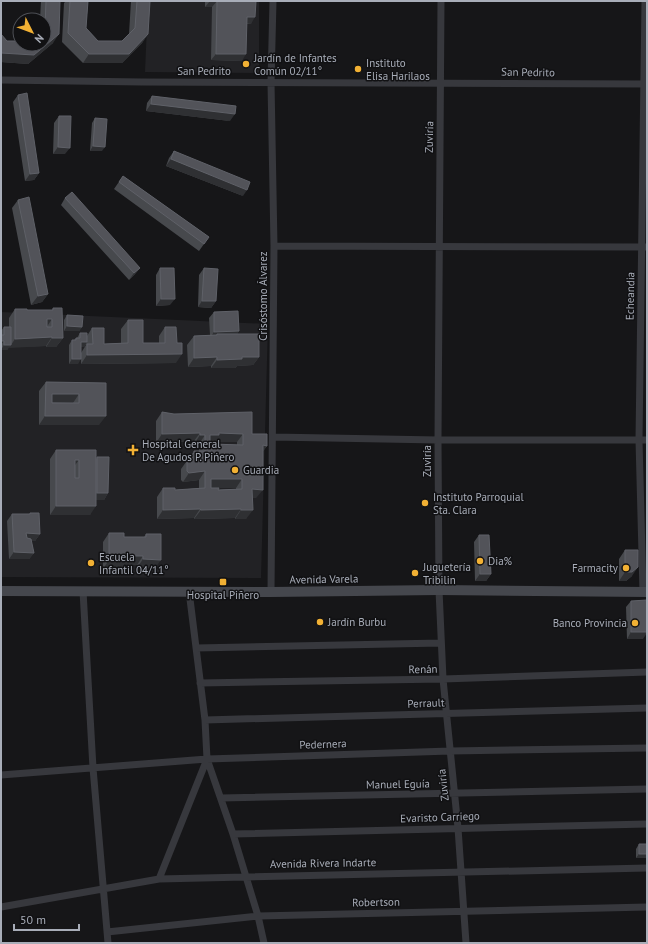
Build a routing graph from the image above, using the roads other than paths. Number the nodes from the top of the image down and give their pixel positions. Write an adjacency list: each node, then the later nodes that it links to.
1 (273, 1): 5 (street, Crisóstomo Álvarez)
2 (441, 1): 6 (street, Zuviría)
3 (646, 1): 7 (street, Echeandia)
4 (1, 80): 5 (street, San Pedrito)
5 (270, 82): 6 (street, San Pedrito); 8 (street, Crisóstomo Álvarez)
6 (440, 83): 7 (street, San Pedrito); 9 (street, Zuviría)
7 (646, 84): 10 (street, Echeandia)
8 (274, 246): 9 (street); 11 (street, Crisóstomo Álvarez)
9 (439, 246): 10 (street); 12 (street, Zuviría)
10 (644, 247): 13 (street, Echeandia)
11 (273, 437): 12 (street); 19 (street, Crisóstomo Álvarez)
12 (438, 440): 13 (street); 15 (street, Zuviría)
13 (639, 440): 14 (street); 20 (street, Echeandia)
14 (647, 440)
15 (439, 590): 19 (main road, Avenida Varela); 20 (main road, Avenida Varela); 21 (street, Zuviría)
16 (83, 591): 17 (main road, Avenida Varela); 18 (main road, Avenida Varela); 32 (street)
17 (189, 591): 19 (main road, Avenida Varela); 22 (street)
18 (1, 592)
19 (271, 592)
20 (645, 592)
21 (441, 642): 22 (street); 24 (street, Zuviría)
22 (196, 648): 25 (street)
23 (647, 672): 24 (street, Renán)
24 (443, 679): 25 (street, Renán); 27 (street, Zuviría)
25 (200, 683): 28 (street)
26 (647, 708): 27 (street, Perrault)
27 (445, 713): 28 (street, Perrault); 30 (street, Zuviría)
28 (205, 720): 31 (street)
29 (647, 748): 30 (street, Pedernera)
30 (450, 751): 31 (street, Pedernera); 35 (street, Zuviría)
31 (207, 759): 32 (street, Pedernera); 36 (street); 43 (street)
32 (93, 768): 33 (street, Pedernera); 44 (street)
33 (1, 775)
34 (647, 789): 35 (street, Manuel Eguía)
35 (455, 793): 36 (street, Manuel Eguía); 38 (street, Zuviría)
36 (221, 798): 39 (street)
37 (647, 824): 38 (street, Evaristo Carriego)
38 (458, 828): 39 (street, Evaristo Carriego); 41 (street, Zuviría)
39 (233, 834): 42 (street)
40 (647, 868): 41 (street, Avenida Rivera Indarte)
41 (461, 872): 42 (street, Avenida Rivera Indarte); 47 (street, Zuviría)
42 (246, 876): 43 (street, Avenida Rivera Indarte); 48 (street)
43 (160, 879): 44 (street, Avenida Rivera Indarte)
44 (104, 888): 45 (street, Avenida Rivera Indarte); 49 (street)
45 (1, 907)
46 (647, 907): 47 (street, Robertson)
47 (464, 912): 48 (street, Robertson); 52 (street, Zuviría)
48 (258, 916): 49 (street, Robertson); 51 (street)
49 (107, 932): 50 (street)
50 (108, 943)
51 (264, 943)
52 (466, 943)

